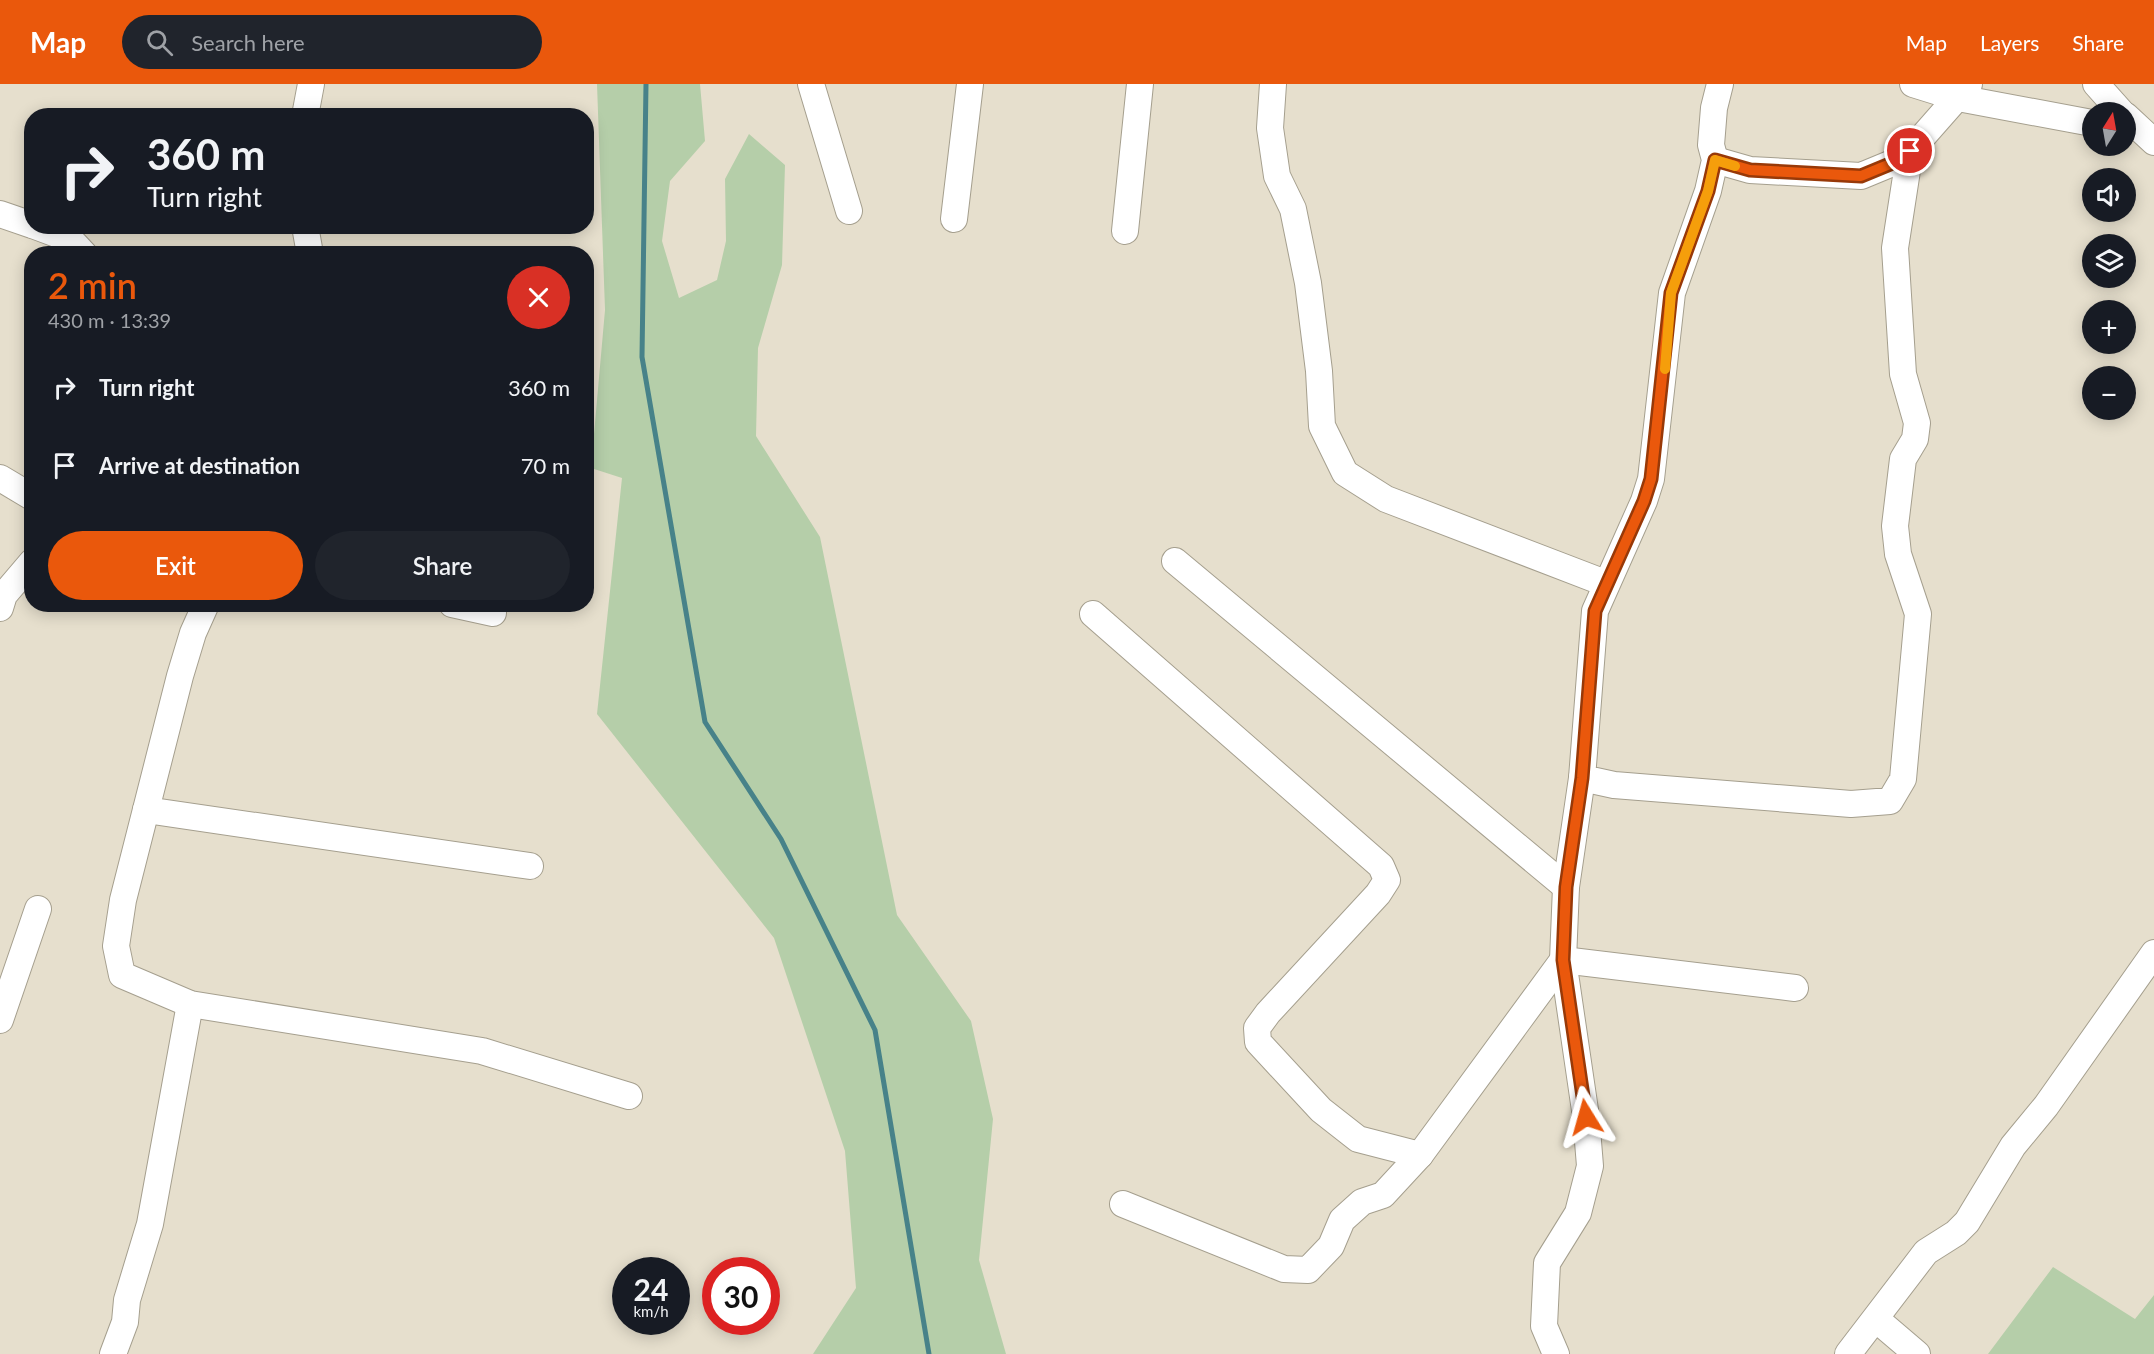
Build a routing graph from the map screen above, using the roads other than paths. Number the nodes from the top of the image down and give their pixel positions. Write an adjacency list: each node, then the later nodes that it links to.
1 (311, 84): 11 (street)
2 (811, 84): 15 (street)
3 (970, 84): 17 (street)
4 (1140, 84): 19 (street)
5 (1273, 84): 26 (street)
6 (1720, 84): 14 (street)
7 (1913, 84): 9 (street)
8 (2096, 84): 10 (street)
9 (1963, 91): 12 (street); 13 (street)
10 (2112, 102)
11 (306, 108)
12 (2082, 121)
13 (1910, 151): 14 (street); 32 (street)
14 (1715, 160): 26 (street)
15 (849, 211)
16 (0, 214): 18 (street)
17 (954, 219)
18 (24, 223)
19 (1125, 231)
20 (56, 234): 21 (street)
21 (77, 246)
22 (0, 478): 23 (street)
23 (24, 492)
24 (1174, 561): 35 (street)
25 (24, 571): 27 (street)
26 (1605, 583): 32 (street)
27 (0, 608)
28 (202, 612): 33 (street)
29 (488, 612): 30 (street)
30 (493, 613)
31 (1093, 614): 44 (street)
32 (1582, 778): 35 (street)
33 (146, 810): 34 (street); 41 (street)
34 (530, 866)
35 (1566, 887): 38 (street)
36 (38, 909): 40 (street)
37 (2154, 953): 46 (street)
38 (1563, 960): 39 (street); 44 (street); 48 (street)
39 (1795, 988)
40 (4, 995): 42 (street)
41 (190, 1004): 43 (street); 47 (street)
42 (0, 1020)
43 (629, 1096)
44 (1420, 1155): 45 (street)
45 (1123, 1204)
46 (1876, 1319): 49 (street); 50 (street)
47 (113, 1354)
48 (1556, 1354)
49 (1848, 1354)
50 (1917, 1354)

